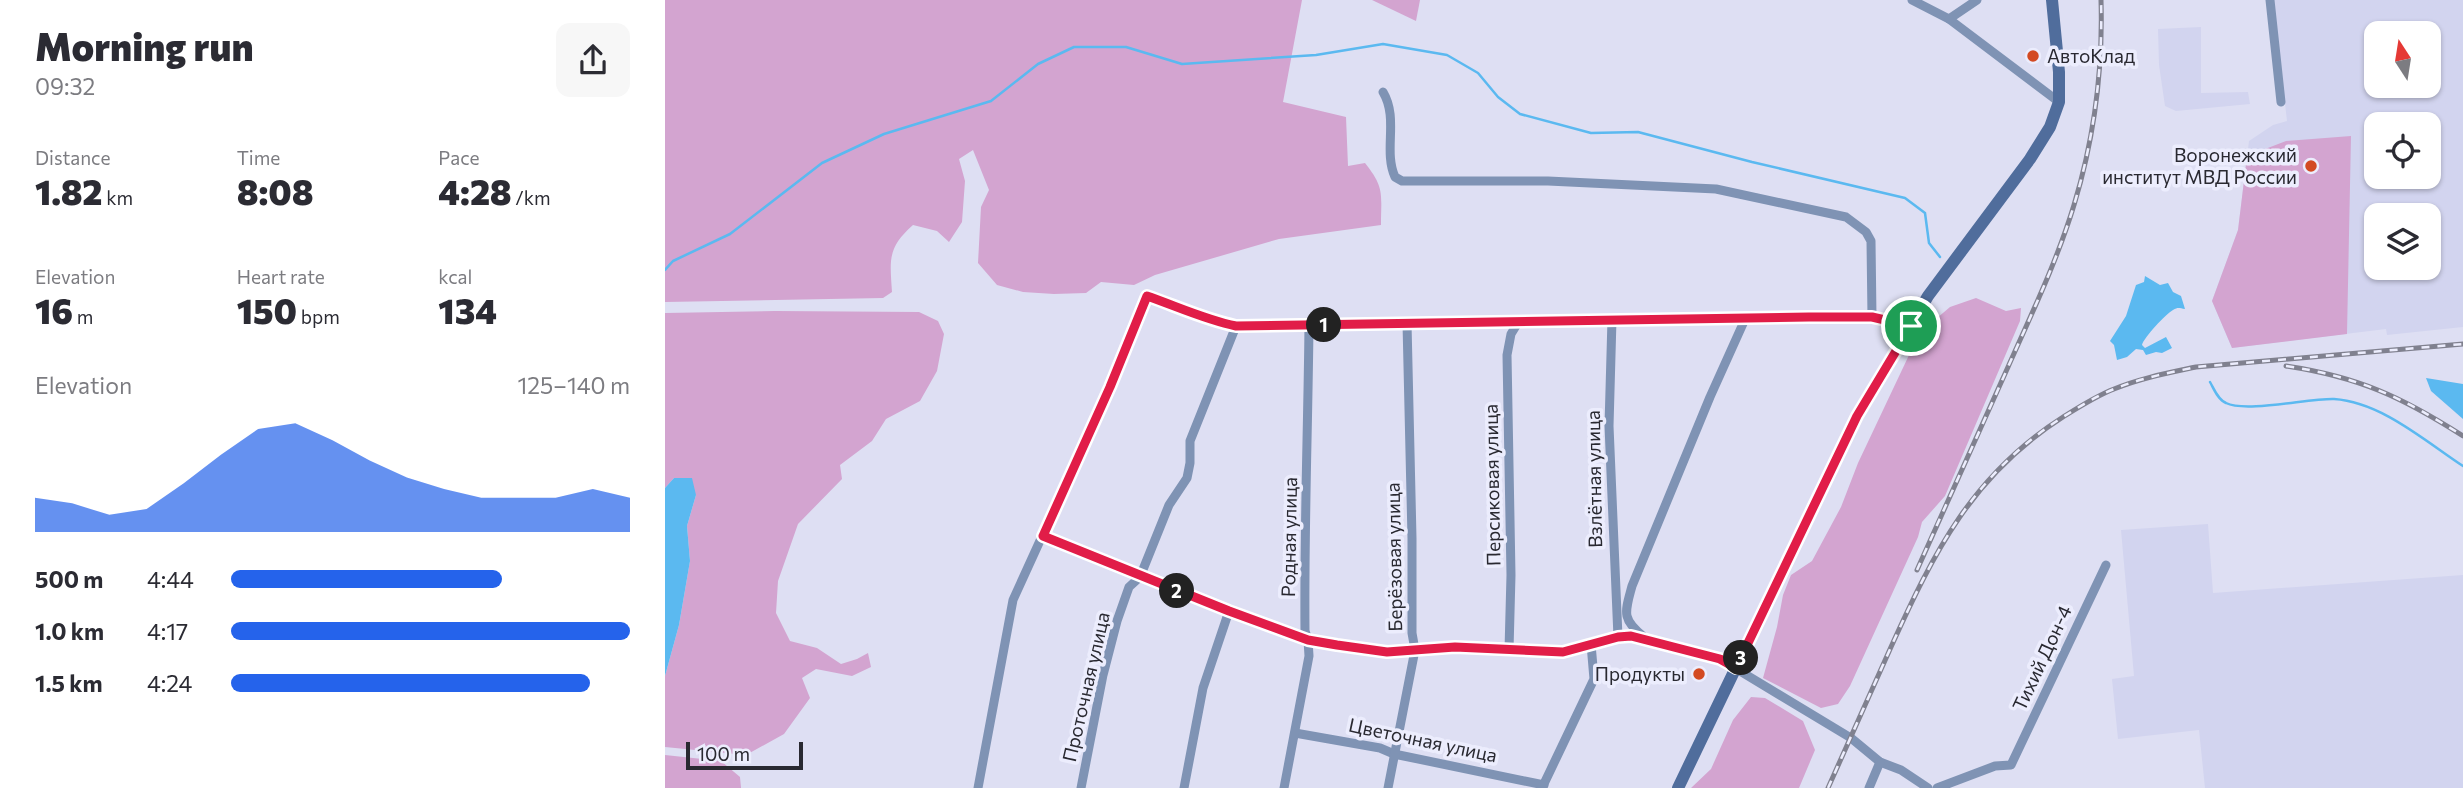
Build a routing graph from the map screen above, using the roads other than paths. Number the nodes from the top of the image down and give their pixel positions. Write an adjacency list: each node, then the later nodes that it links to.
1 (1912, 0): 5 (street)
2 (1977, 0): 5 (street)
3 (2052, 0): 7 (street)
4 (2270, 0): 8 (street)
5 (1949, 19): 7 (street)
6 (1383, 92): 10 (street)
7 (2059, 102): 16 (street)
8 (2281, 102)
9 (1746, 317): 10 (street); 11 (street); 23 (street)
10 (1872, 317): 16 (street)
11 (1612, 319): 12 (street); 21 (street, Взлётная улица)
12 (1519, 321): 13 (street); 26 (street, Персиковая улица)
13 (1407, 323): 15 (street); 25 (street, Берёзовая улица)
14 (1236, 326): 15 (street); 17 (street); 19 (street, Проточная улица)
15 (1309, 326): 22 (street, Родная улица)
16 (1911, 326): 27 (street)
17 (1043, 536): 19 (street); 32 (street)
18 (2106, 565): 40 (street, Тихий Дон-4)
19 (1140, 577): 20 (street); 33 (street, Проточная улица)
20 (1229, 611): 22 (street); 34 (street)
21 (1618, 637): 23 (street); 24 (street)
22 (1308, 640): 25 (street); 28 (street, Родная улица)
23 (1648, 640): 27 (street)
24 (1591, 644): 26 (street); 31 (street)
25 (1415, 650): 26 (street); 29 (street, Берёзовая улица)
26 (1509, 650)
27 (1736, 668): 30 (street); 37 (street)
28 (1295, 733): 29 (street, Цветочная улица); 35 (street, Родная улица)
29 (1394, 754): 31 (street, Цветочная улица); 36 (street, Берёзовая улица)
30 (1880, 762): 38 (street); 39 (street)
31 (1543, 786)
32 (978, 788)
33 (1081, 788)
34 (1184, 788)
35 (1284, 788)
36 (1388, 788)
37 (1678, 788)
38 (1869, 788)
39 (1928, 788)
40 (1937, 788)

